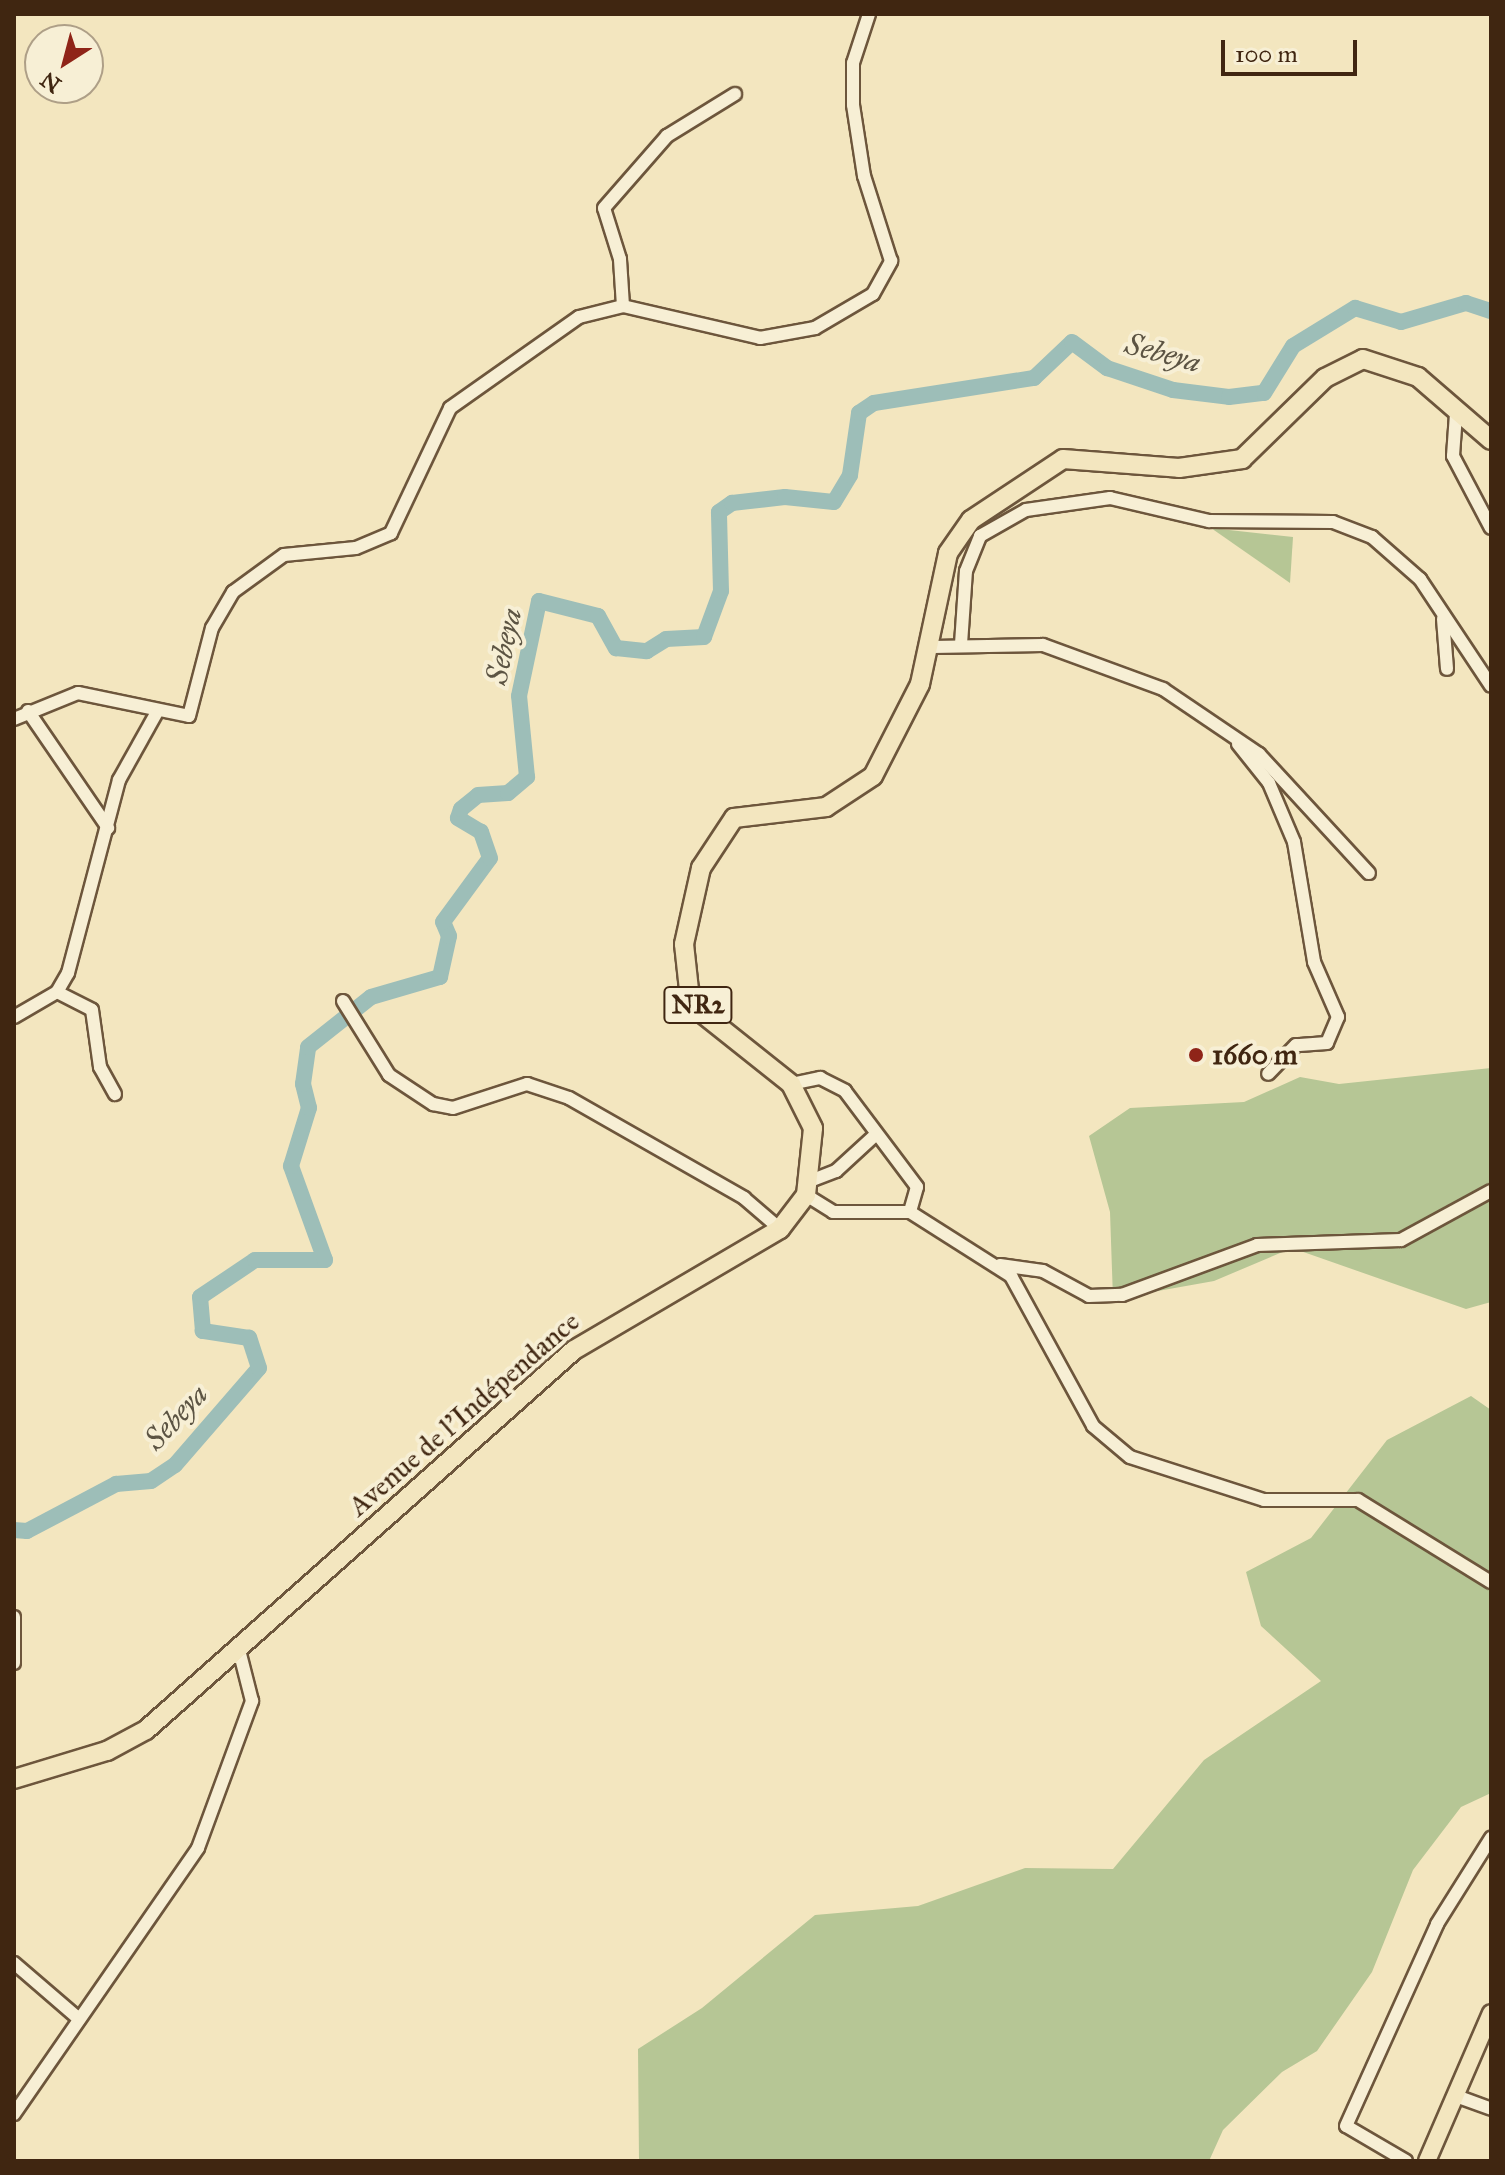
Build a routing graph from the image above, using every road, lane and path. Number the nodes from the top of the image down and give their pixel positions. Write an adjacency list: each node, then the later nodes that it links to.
1 (869, 14): 3 (street)
2 (735, 94): 3 (street)
3 (623, 306): 13 (street)
4 (1456, 414): 5 (highway, NR2); 6 (street); 9 (highway, NR2)
5 (1491, 440)
6 (1491, 528)
7 (1442, 616): 8 (street); 10 (street); 11 (street)
8 (961, 644): 9 (street); 15 (street)
9 (933, 647): 22 (highway, NR2)
10 (1447, 669)
11 (1491, 686)
12 (28, 711): 13 (street); 14 (street); 16 (street)
13 (157, 712): 16 (street)
14 (14, 719)
15 (1221, 723): 17 (street); 21 (street)
16 (108, 828): 18 (street)
17 (1369, 873)
18 (57, 992): 20 (street); 23 (street)
19 (348, 1007): 28 (street)
20 (14, 1017)
21 (1268, 1074)
22 (791, 1084): 24 (street); 25 (highway, NR2)
23 (115, 1094)
24 (874, 1136): 25 (street); 27 (street)
25 (808, 1188): 27 (street); 28 (highway, Avenue de l'Indépendance)
26 (1491, 1191): 29 (street)
27 (910, 1212): 29 (street)
28 (780, 1229): 32 (highway, Avenue de l'Indépendance)
29 (997, 1265): 30 (street)
30 (1491, 1582)
31 (14, 1617): 33 (street)
32 (240, 1654): 34 (highway, Avenue de l'Indépendance); 38 (street)
33 (14, 1663)
34 (14, 1779)
35 (1491, 1838): 42 (street)
36 (14, 1963): 38 (street)
37 (1491, 2013): 39 (main road)
38 (79, 2019): 41 (street)
39 (1456, 2096): 40 (street); 43 (main road)
40 (1491, 2109)
41 (14, 2114)
42 (1406, 2161)
43 (1427, 2161)

